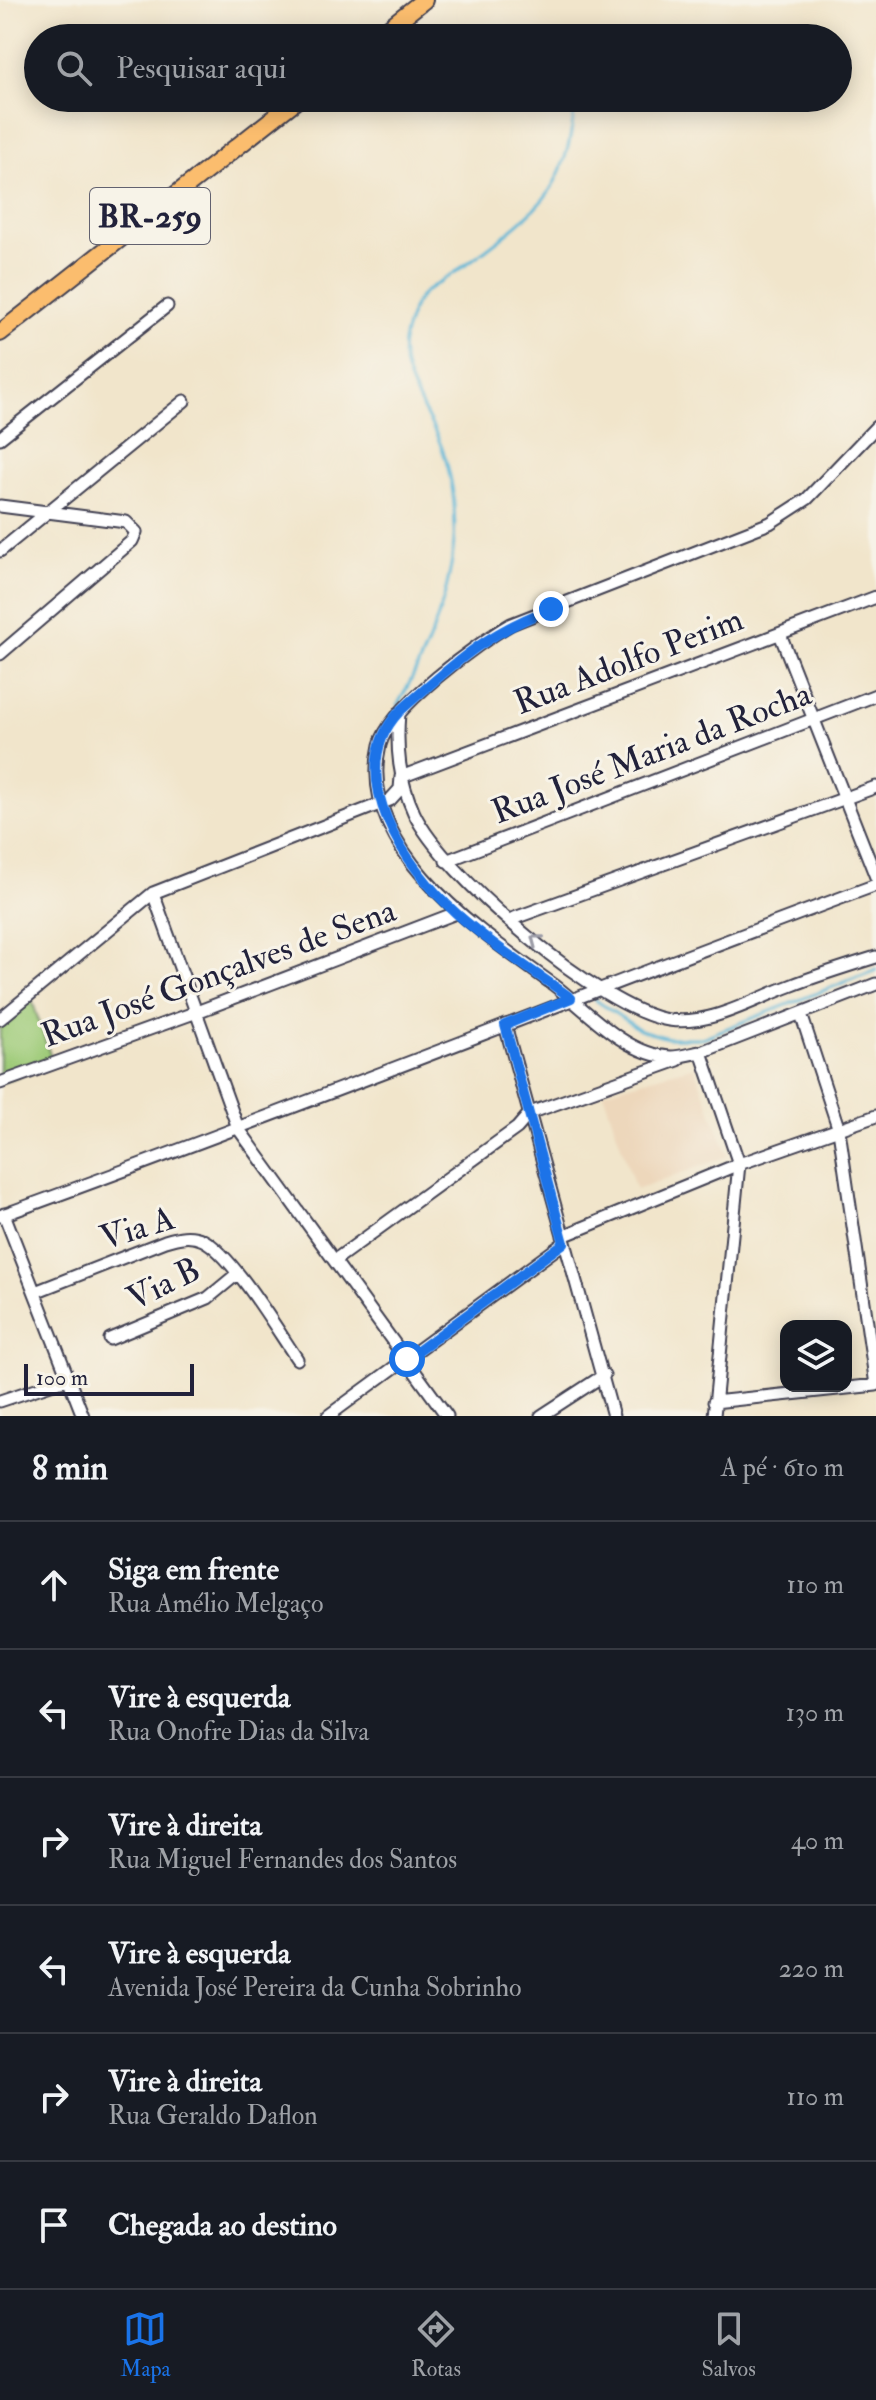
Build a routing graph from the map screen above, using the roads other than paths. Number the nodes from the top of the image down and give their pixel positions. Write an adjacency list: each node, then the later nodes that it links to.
1 (424, 0): 2 (highway)
2 (394, 24)
3 (281, 112): 5 (highway, BR-259)
4 (167, 306): 8 (street)
5 (0, 333)
6 (184, 401): 10 (street)
7 (876, 427): 16 (street)
8 (0, 438)
9 (0, 506): 10 (street)
10 (48, 513): 11 (street); 14 (street)
11 (0, 551)
12 (876, 597): 13 (street, Rua Adolfo Perim)
13 (780, 634): 17 (street); 18 (street, Rua Adolfo Perim)
14 (0, 654)
15 (876, 695): 17 (street, Rua José Maria da Rocha)
16 (399, 712): 18 (street); 21 (street)
17 (813, 719): 20 (street); 22 (street, Rua José Maria da Rocha)
18 (401, 777): 21 (street); 22 (street)
19 (876, 787): 20 (street)
20 (845, 798): 23 (street); 27 (street)
21 (380, 805): 25 (street); 26 (street)
22 (446, 861): 27 (street)
23 (876, 877)
24 (876, 885): 30 (street)
25 (153, 893): 32 (street); 34 (street)
26 (456, 913): 31 (street); 32 (street, Rua José Gonçalves de Sena)
27 (509, 920): 30 (street, one-way to 27)
28 (876, 957): 30 (street)
29 (876, 984): 33 (street)
30 (599, 987): 31 (street)
31 (571, 998): 35 (street); 36 (street)
32 (194, 1013): 37 (street, Rua José Gonçalves de Sena); 40 (street)
33 (801, 1014): 36 (street); 41 (street)
34 (0, 1019)
35 (505, 1025): 38 (street); 40 (street)
36 (701, 1052): 38 (street); 42 (street)
37 (0, 1083)
38 (530, 1113): 44 (street); 45 (street)
39 (876, 1116): 41 (street)
40 (238, 1128): 43 (street); 45 (street)
41 (839, 1130): 42 (street); 54 (street)
42 (739, 1164): 44 (street); 54 (street)
43 (2, 1215): 47 (street)
44 (563, 1240): 50 (street); 51 (street)
45 (335, 1260): 50 (street)
46 (237, 1274): 47 (street, Via A); 48 (street, Via B); 49 (street, Via A)
47 (35, 1292): 52 (street)
48 (110, 1339)
49 (297, 1359)
50 (407, 1359): 56 (street); 57 (street)
51 (604, 1375): 58 (street); 59 (street)
52 (69, 1378): 53 (street); 55 (street)
53 (0, 1401)
54 (714, 1402): 60 (street)
55 (83, 1416)
56 (328, 1416)
57 (447, 1416)
58 (541, 1416)
59 (613, 1416)
60 (714, 1416)

